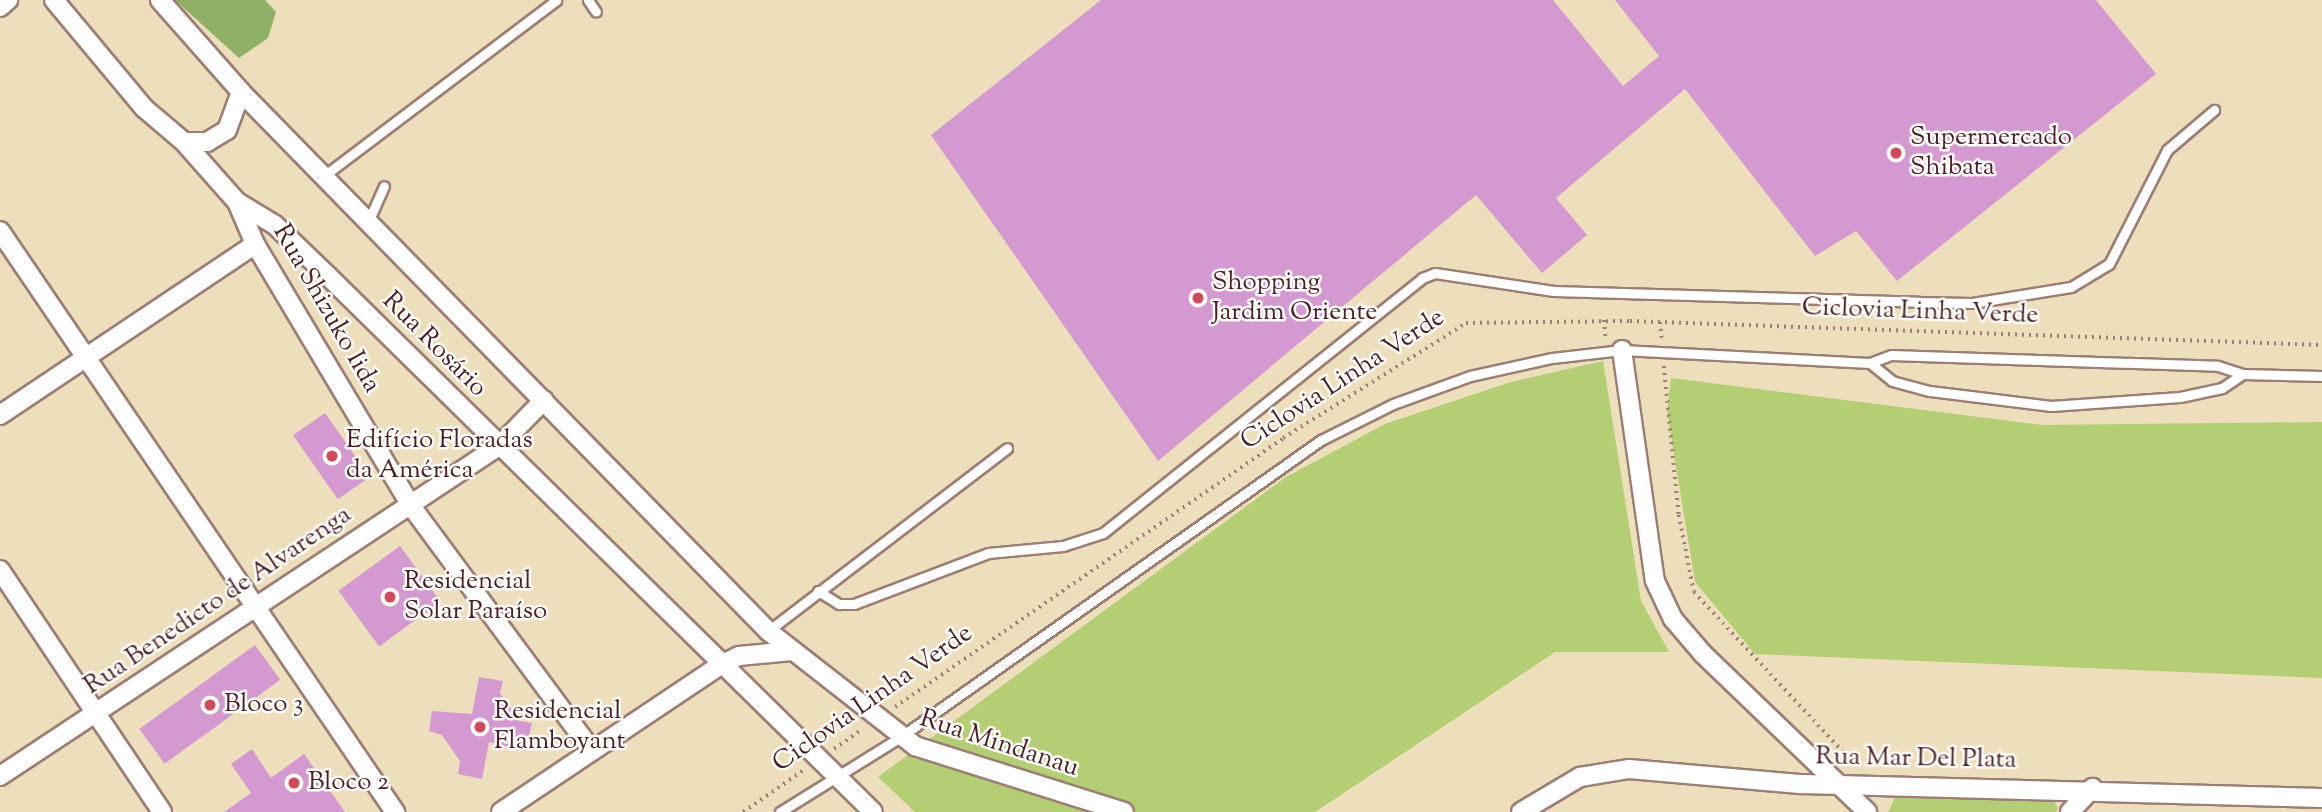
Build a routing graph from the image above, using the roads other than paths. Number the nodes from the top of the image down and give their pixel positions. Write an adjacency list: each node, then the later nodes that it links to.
1 (8, 0): 6 (street)
2 (54, 0): 10 (street, Rua Rosário)
3 (556, 0): 11 (lane)
4 (588, 0): 7 (lane)
5 (163, 2): 8 (street)
6 (0, 7)
7 (596, 12)
8 (241, 92): 10 (street); 11 (street)
9 (2214, 110): 28 (lane)
10 (184, 142): 13 (street, Rua Rosário)
11 (325, 175): 14 (street, Rua Mindanau)
12 (384, 186): 14 (lane)
13 (237, 202): 16 (street, Rua Shizuko Iida); 24 (street, Rua Rosário)
14 (368, 222): 22 (street, Rua Mindanau)
15 (0, 231): 18 (street)
16 (255, 244): 18 (street); 26 (street, Rua Shizuko Iida)
17 (1622, 350): 19 (lane); 34 (lane); 38 (street)
18 (91, 358): 23 (street); 29 (street)
19 (1870, 363): 20 (lane); 20 (lane)
20 (2243, 374): 21 (lane)
21 (2322, 376)
22 (544, 400): 24 (street, Rua Benedicto de Alvarenga); 30 (street, Rua Mindanau)
23 (0, 415)
24 (499, 446): 26 (street, Rua Benedicto de Alvarenga); 32 (street, Rua Rosário)
25 (1007, 448): 28 (lane)
26 (411, 506): 29 (street, Rua Benedicto de Alvarenga); 35 (street, Rua Shizuko Iida)
27 (0, 570): 33 (street)
28 (818, 591): 30 (lane)
29 (256, 605): 33 (street, Rua Benedicto de Alvarenga); 43 (street)
30 (768, 631): 31 (street, Rua Mindanau)
31 (792, 651): 32 (street); 34 (street, Rua Mindanau)
32 (722, 666): 35 (street); 37 (street, Rua Rosário)
33 (96, 714): 36 (street, Rua Benedicto de Alvarenga); 42 (street)
34 (899, 738): 37 (lane); 47 (street, Rua Mindanau)
35 (591, 748): 44 (street)
36 (0, 776)
37 (835, 777): 45 (lane); 46 (street, Rua Rosário)
38 (1834, 782): 39 (street, Rua Mar Del Plata); 48 (street, Rua Mar Del Plata); 49 (street)
39 (2092, 788): 40 (street, Rua Mar Del Plata); 50 (street)
40 (2207, 795): 41 (street, Rua Mar Del Plata); 51 (street)
41 (2322, 798)
42 (162, 812)
43 (396, 812)
44 (501, 812)
45 (780, 812)
46 (873, 812)
47 (1124, 812)
48 (1521, 812)
49 (1867, 812)
50 (2070, 812)
51 (2225, 812)

